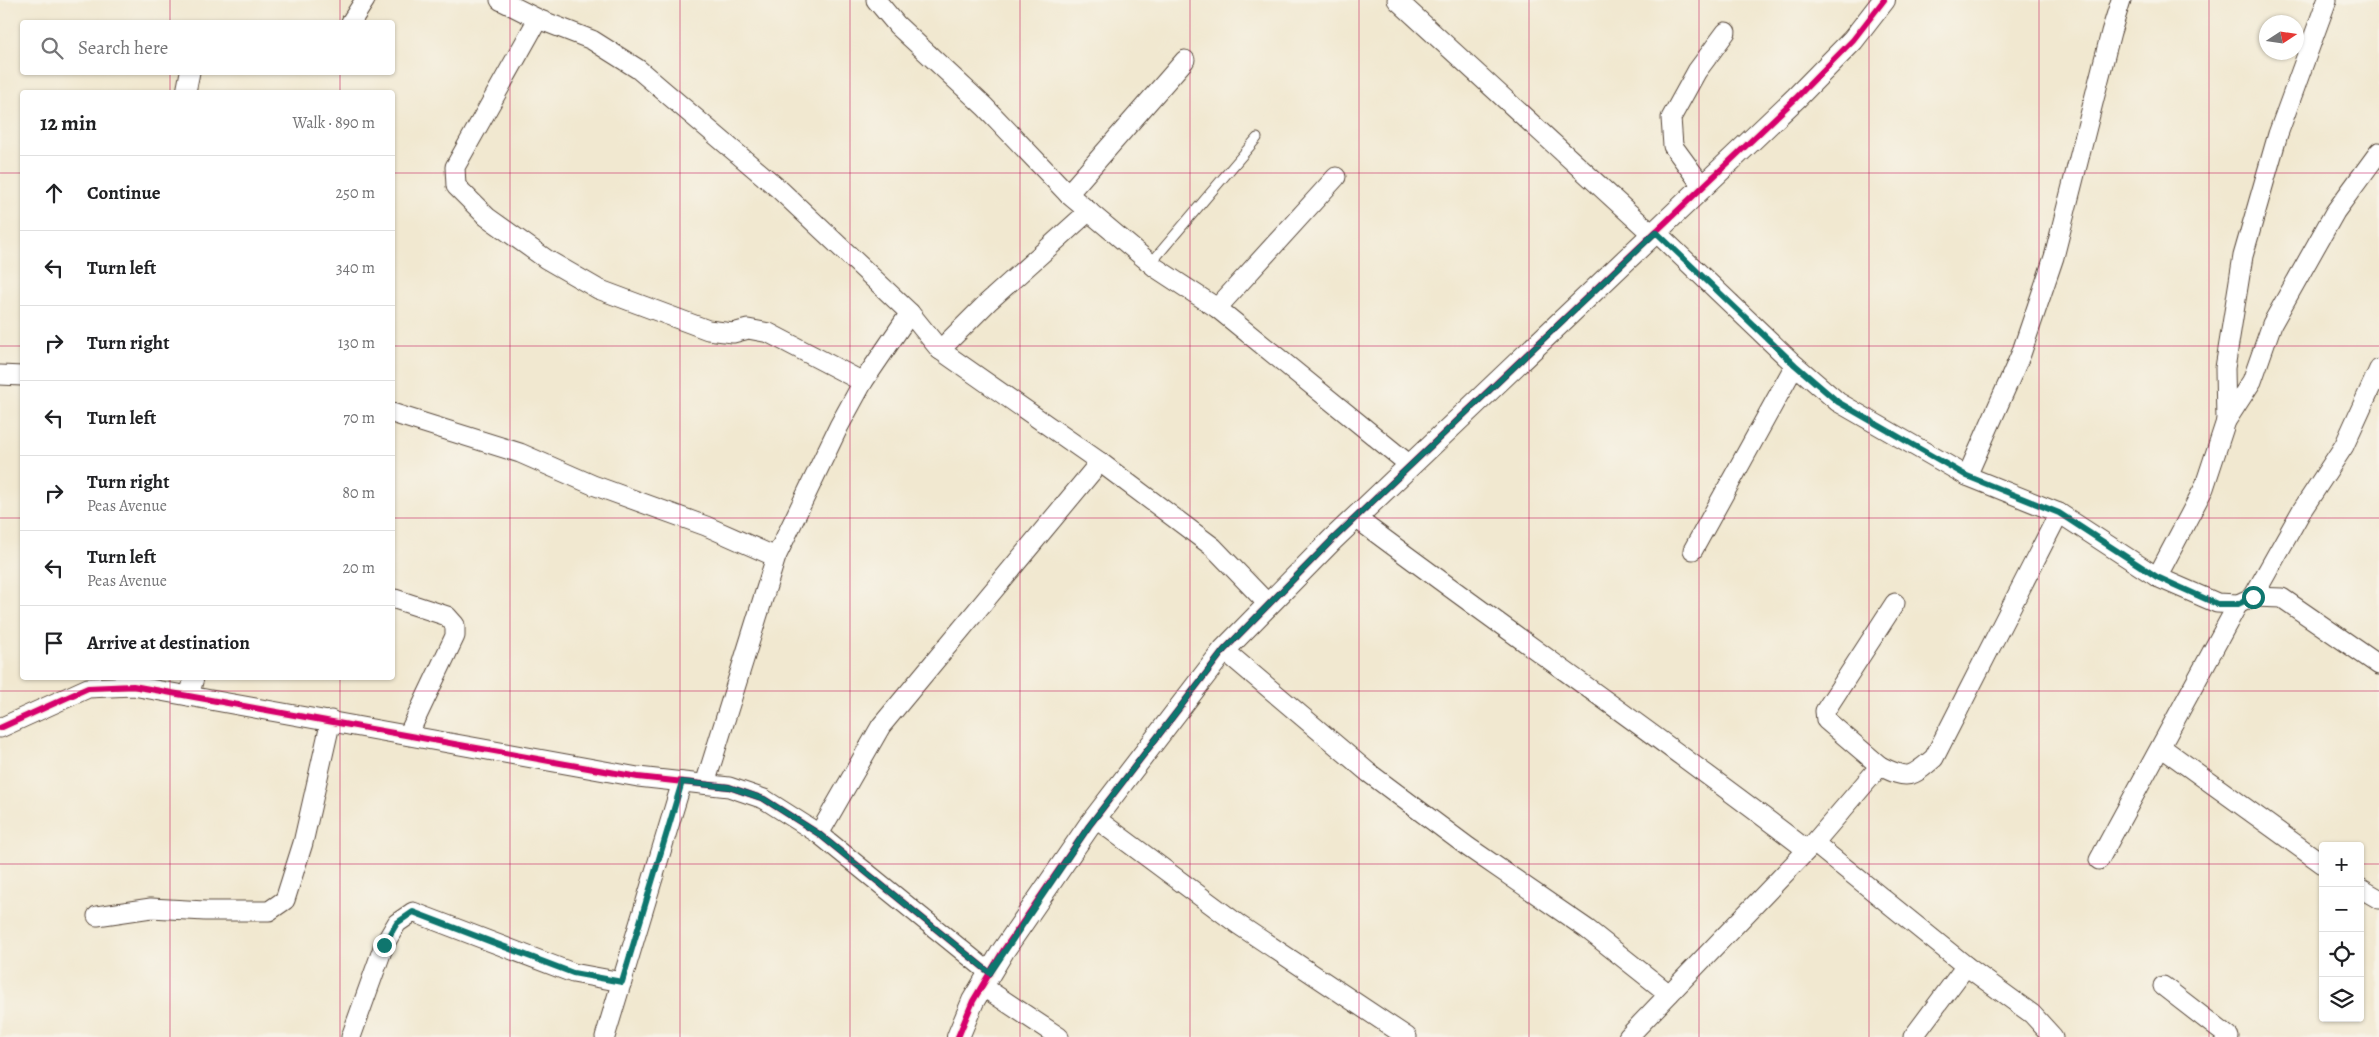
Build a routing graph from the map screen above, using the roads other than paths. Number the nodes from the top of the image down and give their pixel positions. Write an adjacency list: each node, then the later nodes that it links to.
1 (365, 0): 9 (street)
2 (500, 0): 8 (street)
3 (876, 0): 18 (street)
4 (1397, 0): 20 (street)
5 (1884, 0): 17 (street)
6 (2122, 0): 34 (street)
7 (2328, 0): 31 (street)
8 (538, 19): 23 (street); 29 (street)
9 (353, 20)
10 (1726, 32): 17 (street)
11 (1185, 60): 18 (street)
12 (189, 75): 13 (street)
13 (186, 90)
14 (1257, 138): 21 (lane)
15 (2379, 152): 31 (street)
16 (1336, 177): 22 (street)
17 (1703, 187): 20 (street)
18 (1068, 194): 19 (street)
19 (1089, 211): 21 (street); 24 (street)
20 (1654, 234): 25 (street); 33 (street)
21 (1151, 263): 22 (street)
22 (1217, 308): 33 (street)
23 (910, 313): 24 (street); 29 (street)
24 (940, 350): 32 (street)
25 (1795, 365): 34 (street); 37 (street)
26 (2379, 369): 41 (street)
27 (0, 375): 28 (street)
28 (20, 376)
29 (863, 382): 38 (street)
30 (395, 414): 38 (street)
31 (2226, 421): 39 (street)
32 (1100, 462): 42 (street); 55 (street)
33 (1411, 466): 36 (street)
34 (1967, 476): 35 (street)
35 (2059, 513): 39 (street); 51 (street)
36 (1356, 518): 42 (street); 56 (street)
37 (1693, 550)
38 (776, 557): 53 (street)
39 (2157, 577): 41 (street)
40 (395, 599): 49 (street)
41 (2246, 600): 45 (street); 50 (street)
42 (1267, 603): 44 (street)
43 (1895, 603): 51 (street)
44 (1224, 650): 54 (street); 66 (street)
45 (2379, 665)
46 (191, 687): 47 (street); 48 (street)
47 (331, 720): 49 (street); 61 (street)
48 (0, 728)
49 (408, 735): 52 (street)
50 (2161, 747): 57 (street); 58 (street)
51 (1880, 766): 56 (street)
52 (682, 782): 53 (street); 64 (street)
53 (705, 784): 55 (street)
54 (1095, 818): 63 (street); 71 (street)
55 (819, 834): 63 (street)
56 (1810, 847): 62 (street); 66 (street)
57 (2099, 860)
58 (2319, 861)
59 (2364, 890): 60 (street)
60 (2379, 899)
61 (97, 916)
62 (1966, 966): 73 (street); 74 (street)
63 (986, 980): 69 (street); 70 (street)
64 (622, 982): 67 (street); 68 (street)
65 (2163, 986): 75 (street)
66 (1670, 994): 72 (street)
67 (352, 1037)
68 (605, 1037)
69 (958, 1037)
70 (1059, 1037)
71 (1407, 1037)
72 (1628, 1037)
73 (1913, 1037)
74 (2053, 1037)
75 (2229, 1037)

